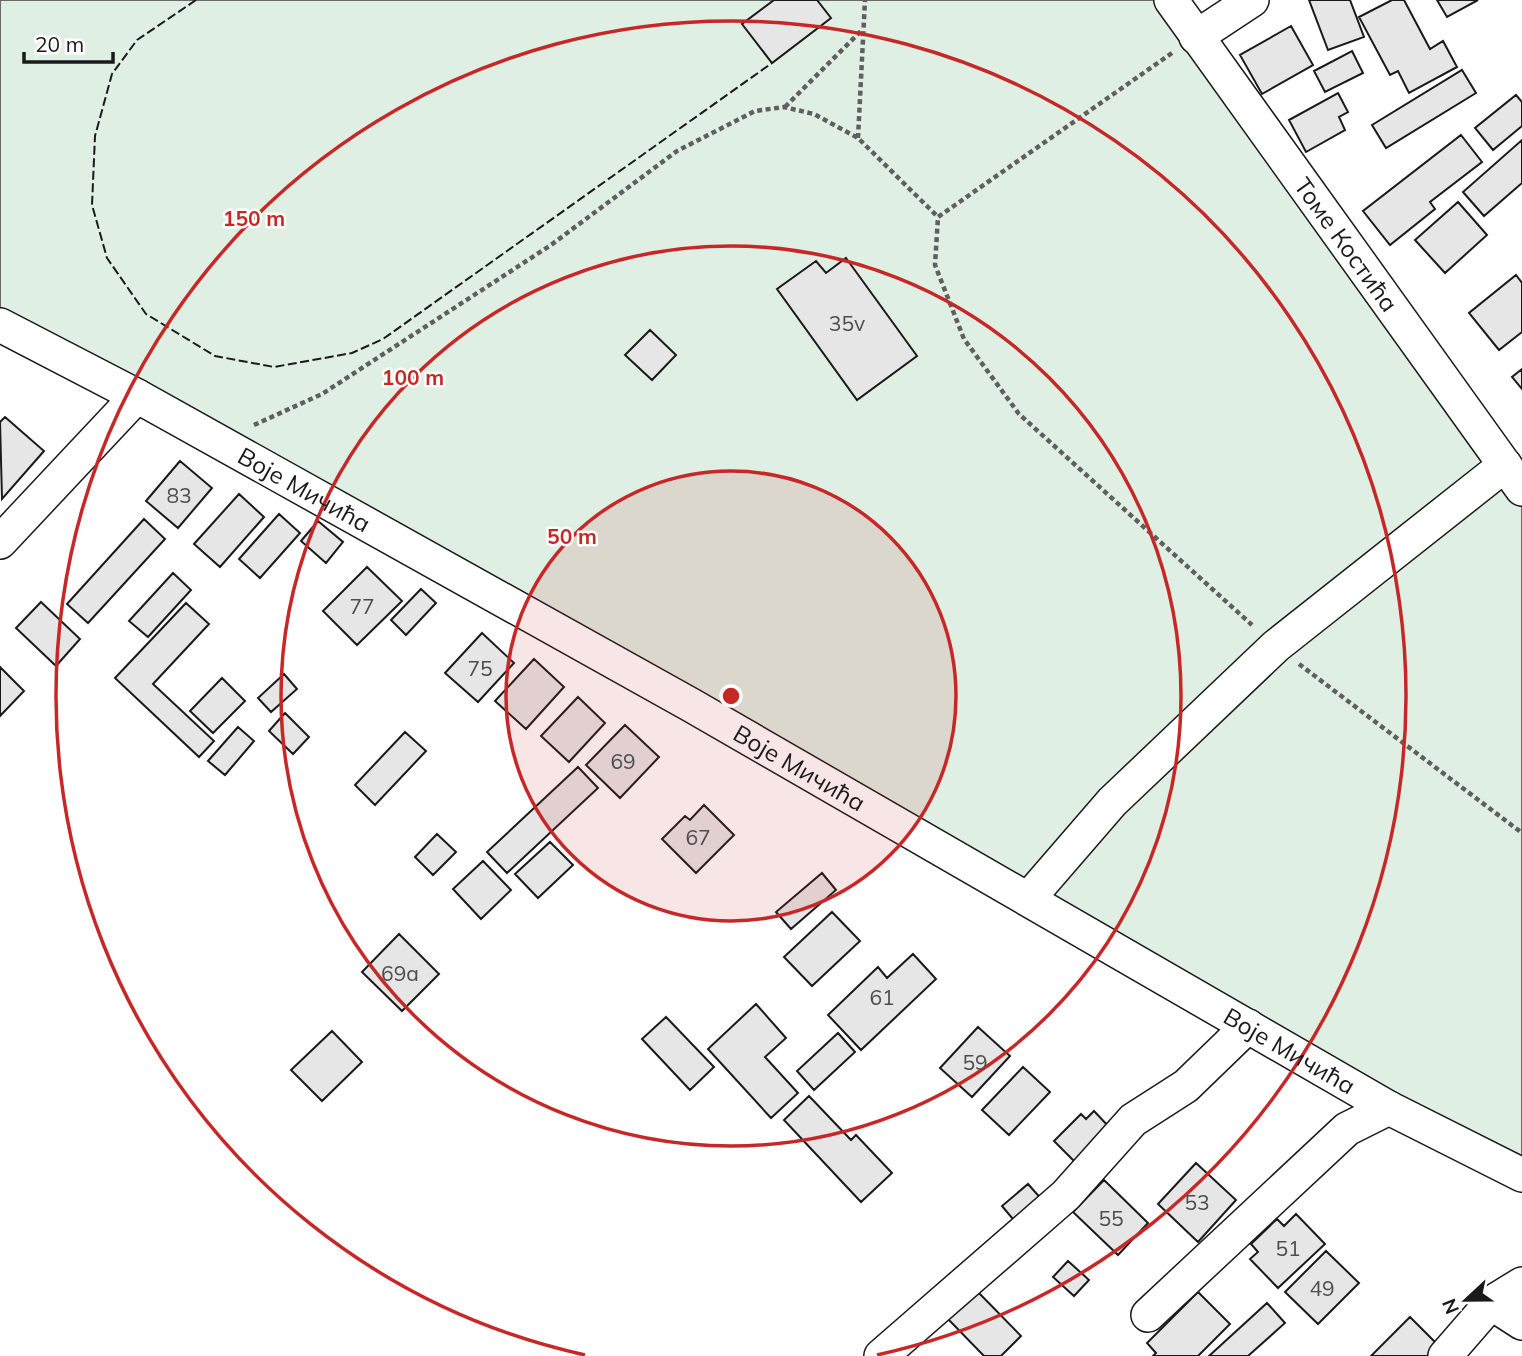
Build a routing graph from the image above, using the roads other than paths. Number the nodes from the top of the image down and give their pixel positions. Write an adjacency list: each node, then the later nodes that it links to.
1 (1171, 0): 3 (street, Томе Костића)
2 (1252, 0): 3 (street)
3 (1196, 37): 6 (street, Томе Костића)
4 (0, 325): 5 (street, Воје Мичића)
5 (137, 396): 7 (street); 8 (street, Воје Мичића)
6 (1513, 477): 8 (street)
7 (0, 542)
8 (1029, 898): 9 (street, Воје Мичића)
9 (1248, 1026): 10 (street, Воје Мичића); 16 (street)
10 (1389, 1108): 11 (street, Воје Мичића); 14 (street)
11 (1522, 1175)
12 (1522, 1284): 13 (street)
13 (1491, 1303): 15 (street); 17 (street)
14 (1148, 1315)
15 (1522, 1323)
16 (881, 1356)
17 (1446, 1356)

